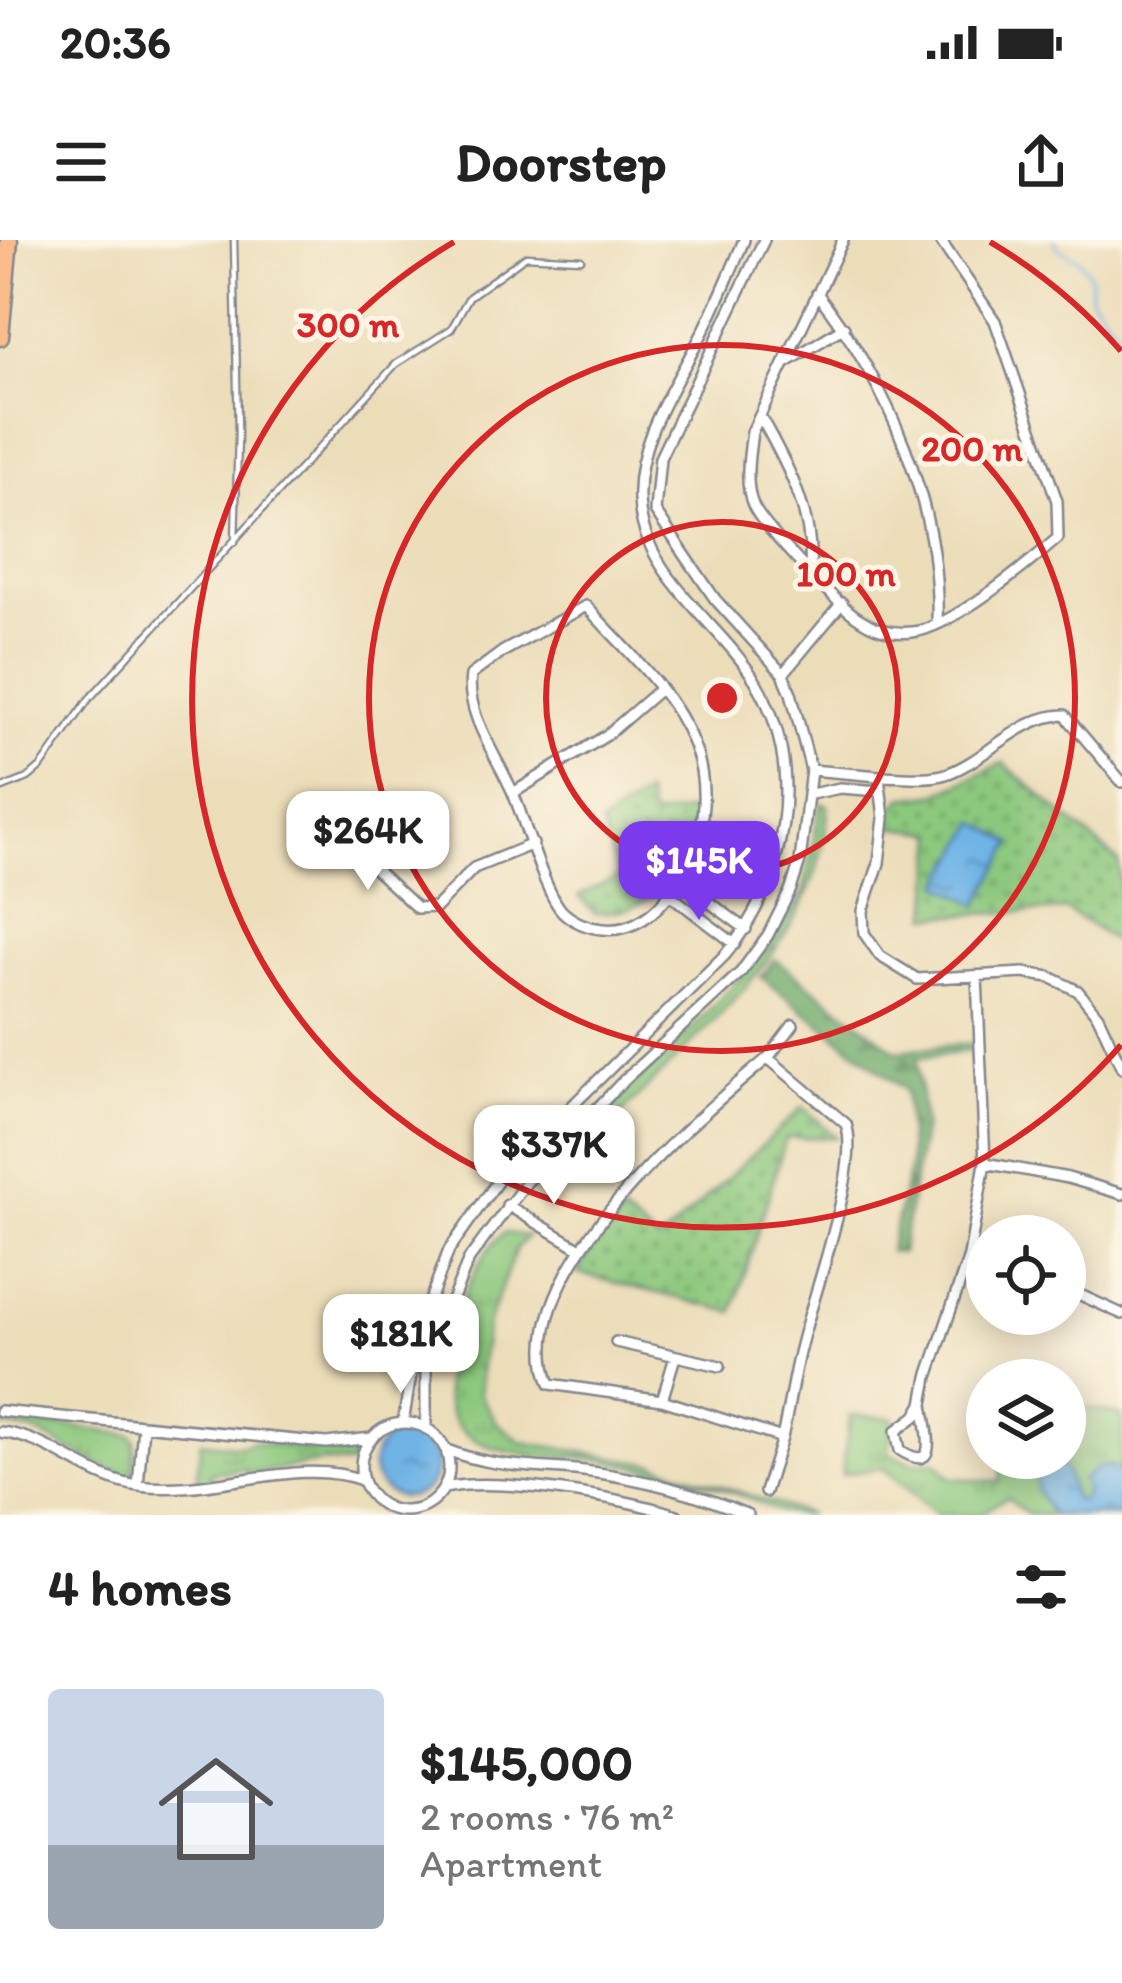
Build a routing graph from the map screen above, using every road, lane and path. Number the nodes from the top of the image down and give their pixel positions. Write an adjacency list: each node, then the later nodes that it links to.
1 (9, 240): 10 (highway)
2 (234, 240): 15 (lane)
3 (744, 240): 14 (street)
4 (764, 240): 13 (street)
5 (843, 240): 8 (street)
6 (940, 240): 18 (street)
7 (581, 259): 15 (lane)
8 (817, 293): 9 (street); 11 (street)
9 (844, 327): 11 (street); 18 (street)
10 (0, 338)
11 (784, 364): 12 (street)
12 (760, 416): 16 (street); 16 (street)
13 (655, 511): 14 (street); 19 (street)
14 (640, 521): 34 (street)
15 (235, 542): 24 (lane)
16 (810, 570): 17 (street)
17 (842, 604): 18 (street); 19 (street)
18 (938, 623)
19 (783, 674): 21 (street)
20 (659, 690): 26 (street); 26 (street); 32 (street)
21 (811, 770): 22 (street); 27 (street)
22 (878, 776): 23 (street); 25 (street)
23 (1122, 782)
24 (0, 789)
25 (880, 791): 27 (street); 36 (street)
26 (512, 793): 30 (street)
27 (811, 794): 41 (street)
28 (439, 804): 31 (street)
29 (334, 832): 31 (street)
30 (533, 844): 31 (street); 33 (street)
31 (373, 868)
32 (679, 880): 33 (street); 34 (street)
33 (669, 894): 35 (street)
34 (746, 928): 35 (street)
35 (734, 944): 40 (street)
36 (977, 976): 39 (street); 42 (street)
37 (794, 1024): 38 (street)
38 (768, 1058): 46 (street); 61 (street)
39 (1122, 1068)
40 (606, 1076): 41 (street); 56 (street)
41 (619, 1087): 44 (street)
42 (985, 1163): 43 (street); 45 (street)
43 (1122, 1194)
44 (507, 1205): 46 (street); 58 (street)
45 (976, 1215)
46 (579, 1248): 53 (street)
47 (966, 1265): 54 (street)
48 (1086, 1298): 49 (street)
49 (1122, 1314)
50 (616, 1342): 51 (street)
51 (675, 1357): 52 (street); 53 (street)
52 (720, 1366)
53 (662, 1400): 61 (street)
54 (923, 1404): 54 (street)
55 (0, 1411): 57 (street)
56 (403, 1423): 58 (street); 60 (street)
57 (143, 1426): 60 (street); 64 (street)
58 (426, 1429): 62 (street)
59 (0, 1432): 64 (street)
60 (372, 1438): 63 (street)
61 (782, 1438): 66 (street)
62 (445, 1449): 65 (street); 69 (street)
63 (362, 1480): 64 (street); 67 (street)
64 (138, 1486)
65 (444, 1488): 67 (street); 68 (street)
66 (765, 1492)
67 (400, 1514)
68 (677, 1515)
69 (748, 1515)

